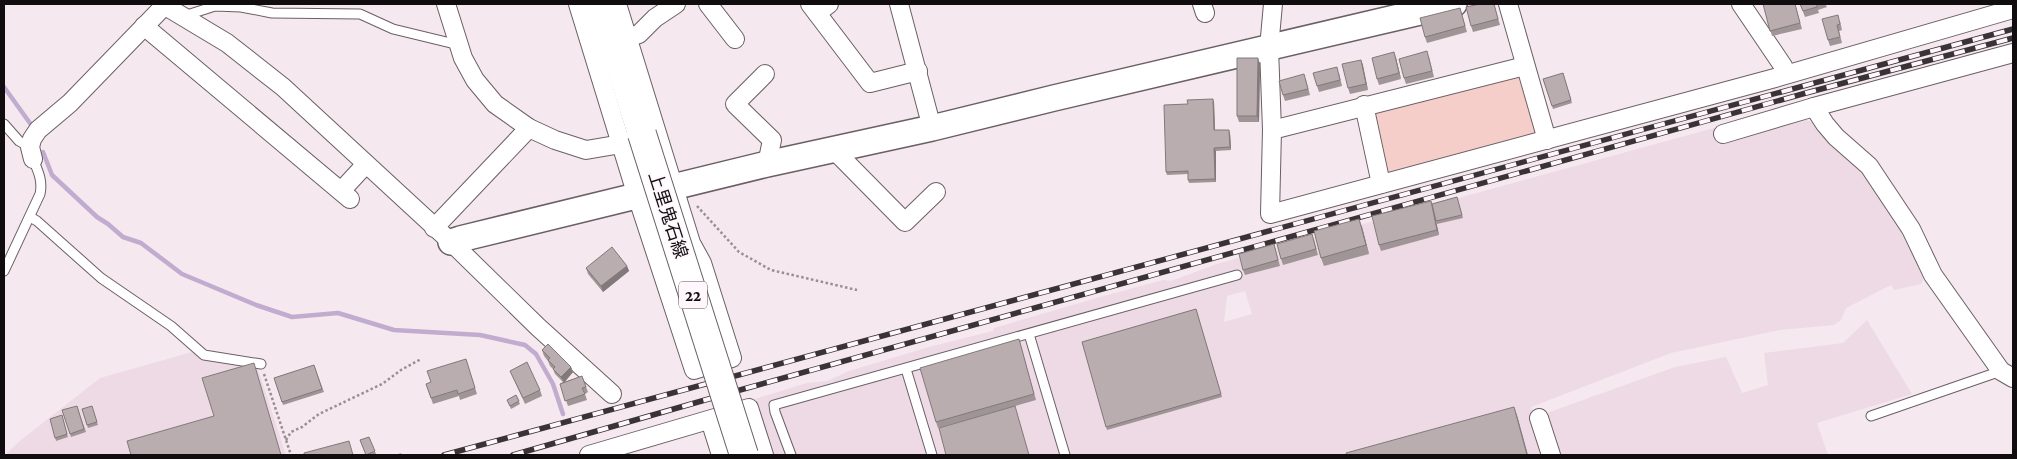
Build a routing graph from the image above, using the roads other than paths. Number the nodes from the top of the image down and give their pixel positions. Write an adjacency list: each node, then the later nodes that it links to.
1 (164, 4): 15 (street); 16 (street)
2 (446, 4): 19 (street)
3 (578, 4): 33 (street)
4 (601, 4): 33 (main road, 上里鬼石線 / 22)
5 (617, 4): 17 (street)
6 (676, 4): 17 (street)
7 (708, 4): 18 (street)
8 (899, 4): 23 (street)
9 (1273, 4): 20 (street)
10 (1454, 4): 20 (street)
11 (1508, 4): 22 (street)
12 (1746, 5): 25 (street)
13 (819, 7): 23 (street)
14 (2013, 9): 25 (street)
15 (184, 16): 19 (lane); 37 (street)
16 (144, 26): 36 (street); 37 (street)
17 (627, 38): 33 (street)
18 (735, 38)
19 (459, 45): 29 (street)
20 (1269, 48): 30 (street); 31 (street)
21 (2013, 53): 27 (street)
22 (1525, 66): 26 (street); 34 (street)
23 (918, 71): 30 (street)
24 (765, 74): 38 (street)
25 (1786, 74): 34 (street)
26 (1364, 105): 31 (street); 39 (street)
27 (1814, 107): 32 (street); 50 (street)
28 (4, 124): 36 (lane)
29 (529, 128): 33 (street); 44 (street)
30 (932, 128): 35 (street)
31 (1272, 130): 39 (street)
32 (1723, 134)
33 (641, 138): 40 (street); 42 (street); 57 (main road, 上里鬼石線 / 22, bridge)
34 (1547, 140): 39 (street)
35 (834, 150): 38 (street); 41 (street)
36 (32, 153): 43 (lane)
37 (366, 164): 44 (street)
38 (767, 164): 40 (street)
39 (1381, 184)
40 (682, 185): 42 (street); 42 (street)
41 (936, 192)
42 (637, 196): 44 (street)
43 (30, 217): 45 (lane); 48 (lane)
44 (443, 235): 51 (street)
45 (4, 271)
46 (1236, 275): 47 (lane)
47 (1029, 334): 49 (lane); 61 (lane)
48 (261, 364)
49 (906, 368): 59 (lane); 60 (lane)
50 (2007, 375): 52 (lane)
51 (612, 394)
52 (1871, 416)
53 (1539, 418): 62 (street)
54 (710, 420): 55 (street); 56 (street); 58 (street)
55 (589, 455)
56 (721, 455)
57 (744, 455)
58 (764, 455)
59 (791, 455)
60 (932, 455)
61 (1065, 455)
62 (1550, 455)

